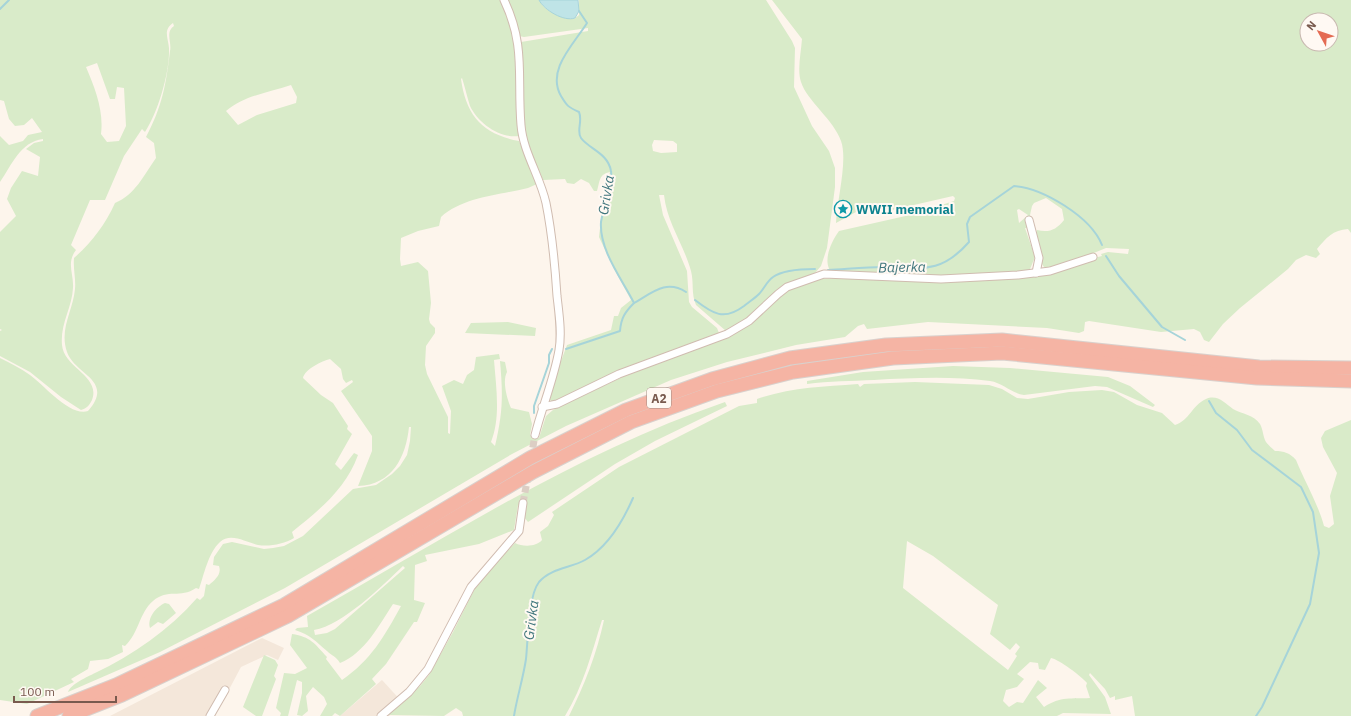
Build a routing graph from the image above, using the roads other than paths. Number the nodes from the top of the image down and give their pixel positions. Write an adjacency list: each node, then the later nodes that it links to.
1 (504, 0): 7 (street)
2 (1029, 220): 4 (street)
3 (1093, 257): 4 (street)
4 (1036, 272): 7 (street)
5 (1351, 368): 11 (highway, A2)
6 (1351, 381): 12 (highway, A2)
7 (542, 407): 8 (street)
8 (535, 435)
9 (523, 503): 14 (street)
10 (225, 690): 13 (street)
11 (37, 716)
12 (69, 716)
13 (210, 716)
14 (381, 716)

